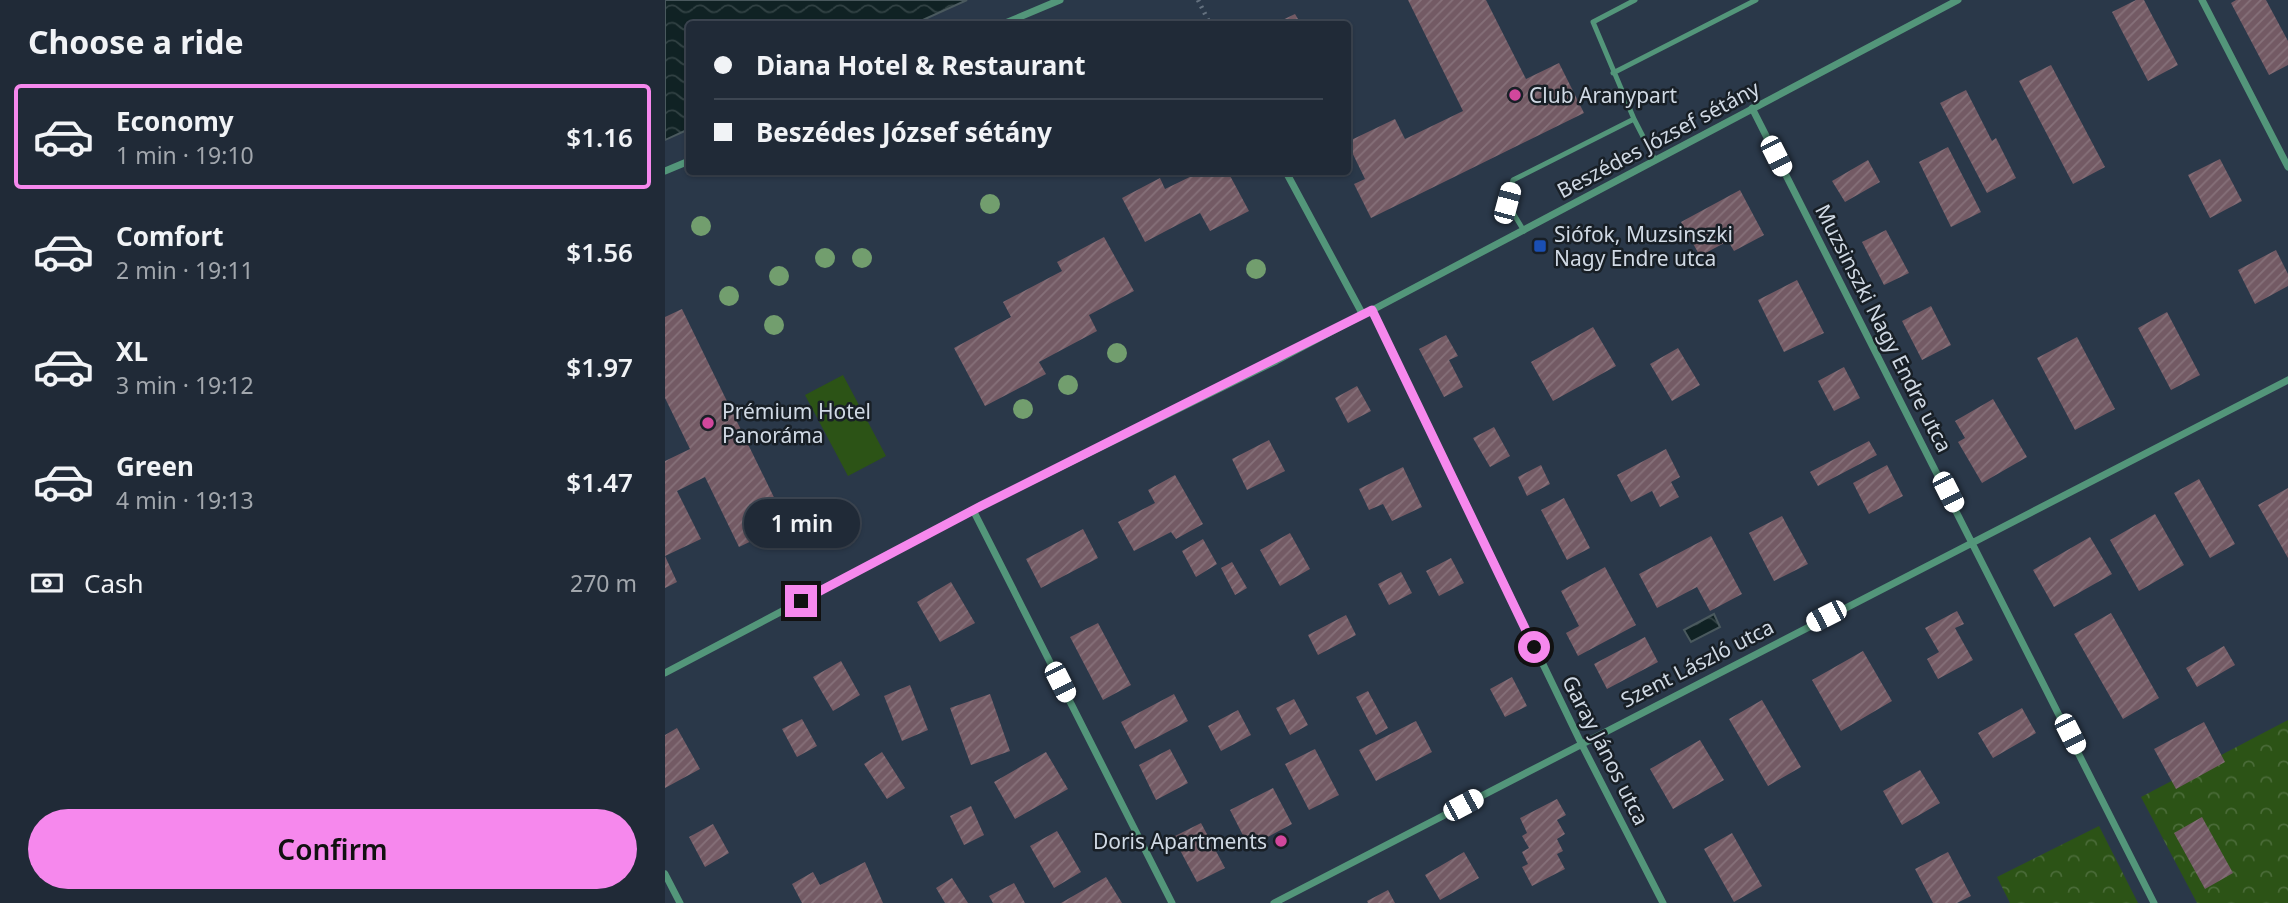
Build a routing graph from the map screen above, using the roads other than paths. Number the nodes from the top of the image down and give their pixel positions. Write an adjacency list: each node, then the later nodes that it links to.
1 (1060, 0): 6 (street)
2 (1635, 0): 7 (lane)
3 (1756, 0): 7 (lane)
4 (1958, 0): 8 (street, Beszédes József sétány)
5 (2202, 0): 12 (street)
6 (1010, 21)
7 (1613, 73): 9 (lane)
8 (1752, 108): 10 (street, Beszédes József sétány); 20 (street, Muzsinszki Nagy Endre utca)
9 (1634, 119): 10 (lane); 15 (lane)
10 (1655, 160): 15 (street, Beszédes József sétány)
11 (686, 162): 13 (street)
12 (2288, 167)
13 (665, 171)
14 (1288, 175): 17 (street)
15 (1524, 231): 16 (street, Beszédes József sétány)
16 (1372, 310): 17 (street, Beszédes József sétány); 22 (street, Garay János utca)
17 (1363, 315): 19 (street, Beszédes József sétány)
18 (2288, 380): 20 (street, Szent László utca)
19 (973, 510): 21 (street, Beszédes József sétány); 25 (street)
20 (1973, 540): 22 (street, Szent László utca); 28 (street, Muzsinszki Nagy Endre utca)
21 (665, 673)
22 (1581, 743): 26 (street, Szent László utca); 27 (street, Garay János utca)
23 (665, 874): 24 (street)
24 (680, 903)
25 (1172, 903)
26 (1274, 903)
27 (1663, 903)
28 (2154, 903)

